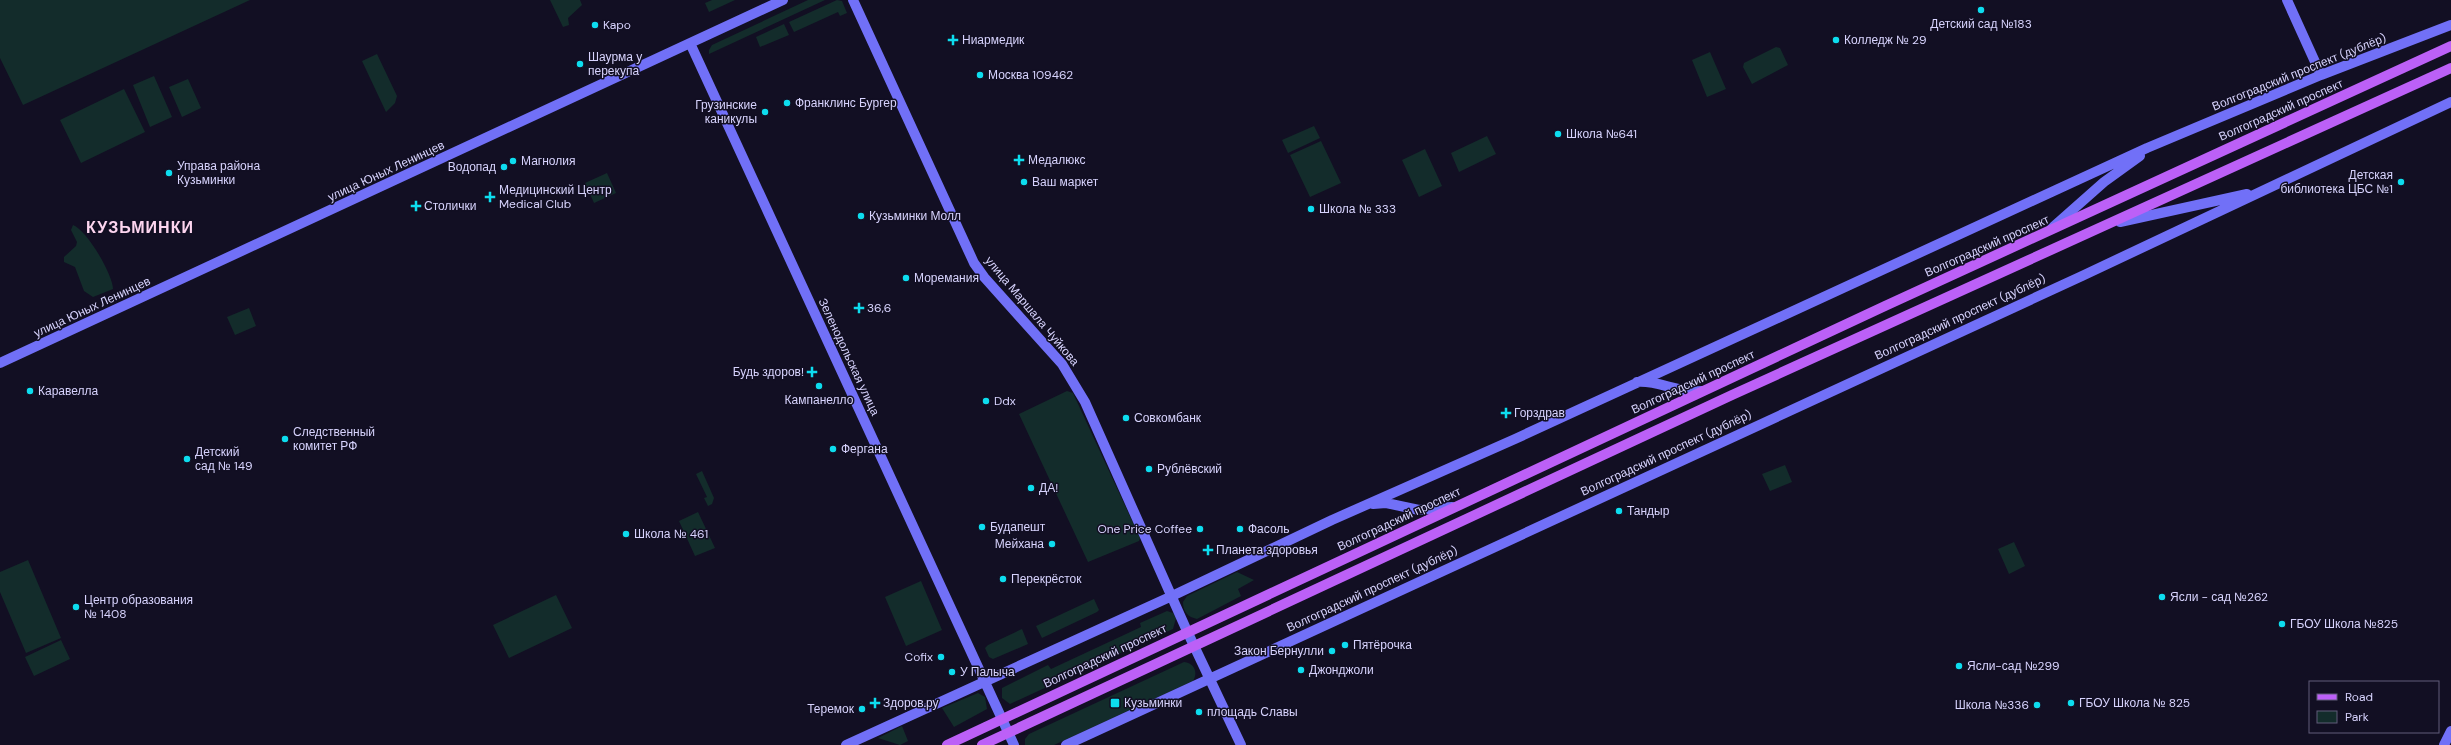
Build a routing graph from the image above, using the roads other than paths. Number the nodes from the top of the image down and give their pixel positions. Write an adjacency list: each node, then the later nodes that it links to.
1 (783, 0): 5 (street, улица Юных Ленинцев)
2 (852, 0): 19 (street, улица Маршала Чуйкова)
3 (2286, 0): 8 (street)
4 (2451, 25): 8 (street, Волгоградский проспект (дублёр))
5 (690, 43): 14 (street, улица Юных Ленинцев); 23 (street, Зеленодольская улица)
6 (2451, 46): 13 (main road, Волгоградский проспект)
7 (2451, 68): 12 (main road)
8 (2321, 75): 10 (street, Волгоградский проспект (дублёр))
9 (2451, 102): 11 (street, Волгоградский проспект (дублёр))
10 (2157, 145): 13 (street, Волгоградский проспект (дублёр)); 15 (street, Волгоградский проспект (дублёр))
11 (2277, 184): 12 (street, Волгоградский проспект (дублёр)); 22 (street, Волгоградский проспект (дублёр))
12 (2110, 224): 21 (main road)
13 (2045, 234): 16 (main road, Волгоградский проспект)
14 (0, 363)
15 (1635, 382): 16 (street); 17 (street, Волгоградский проспект (дублёр))
16 (1706, 391): 18 (main road, Волгоградский проспект)
17 (1366, 505): 18 (street); 19 (street, Волгоградский проспект (дублёр))
18 (1458, 506): 20 (main road, Волгоградский проспект)
19 (1172, 596): 20 (street, улица Маршала Чуйкова); 23 (street, Волгоградский проспект (дублёр))
20 (1187, 631): 21 (street, улица Маршала Чуйкова); 24 (main road, Волгоградский проспект)
21 (1194, 645): 22 (street, улица Маршала Чуйкова); 26 (main road)
22 (1210, 679): 31 (street, Волгоградский проспект (дублёр)); 32 (street, улица Маршала Чуйкова)
23 (985, 682): 24 (street, Зеленодольская улица); 27 (street)
24 (1002, 720): 26 (street, Зеленодольская улица); 28 (main road, Волгоградский проспект)
25 (2451, 731): 33 (street)
26 (1008, 733): 29 (main road); 30 (street, Зеленодольская улица)
27 (846, 745)
28 (946, 745)
29 (982, 745)
30 (1014, 745)
31 (1066, 745)
32 (1241, 745)
33 (2444, 745)

